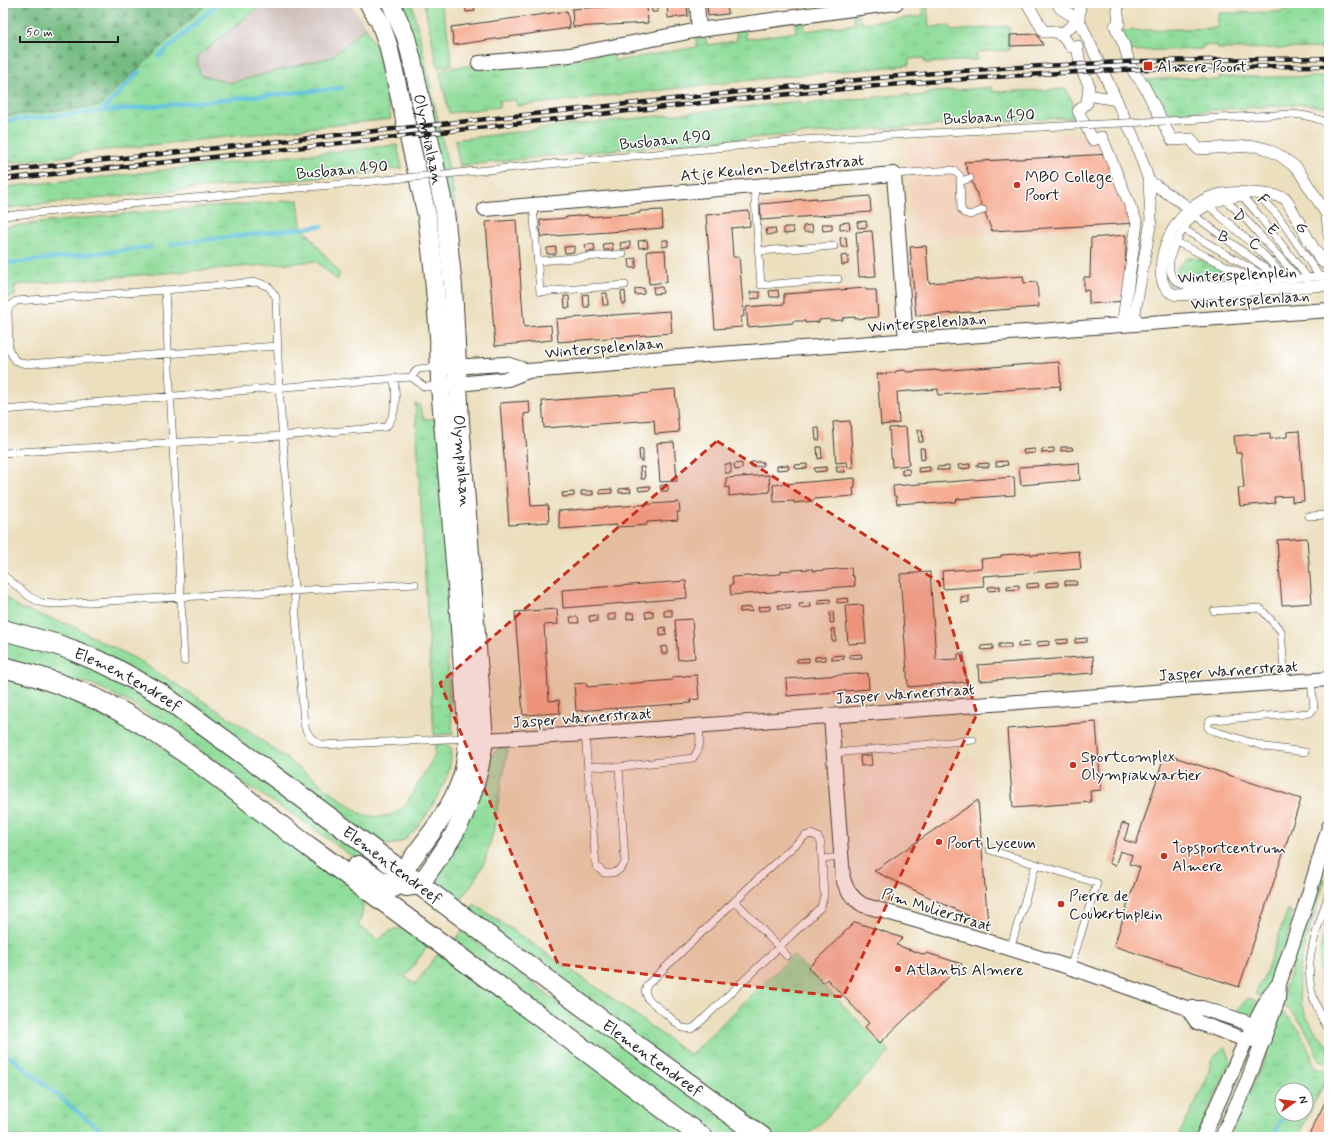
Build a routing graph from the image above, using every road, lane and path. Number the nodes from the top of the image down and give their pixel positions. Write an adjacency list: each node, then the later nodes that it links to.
1 (368, 3): 62 (street, Olympialaan)
2 (391, 3): 62 (street, Olympialaan)
3 (697, 3): 12 (street)
4 (896, 3): 12 (street)
5 (1027, 3): 13 (street)
6 (1057, 3): 11 (street)
7 (1063, 3): 8 (street)
8 (1067, 3)
9 (1080, 3): 11 (street)
10 (1117, 3): 15 (street)
11 (1079, 20): 13 (street); 16 (street)
12 (699, 30): 14 (street)
13 (1060, 35): 17 (street)
14 (479, 63)
15 (1130, 65): 16 (street); 36 (street)
16 (1102, 67): 17 (street); 19 (street)
17 (1081, 69): 18 (street)
18 (1088, 95): 19 (street); 57 (street)
19 (1117, 100): 23 (street)
20 (1329, 124): 34 (lane, Busbaan 490, bridge)
21 (894, 174): 24 (lane); 25 (street, Atje Keulen-Deelstrastraat); 59 (street)
22 (970, 178): 24 (lane)
23 (1149, 181): 33 (street); 57 (street)
24 (960, 182): 32 (lane)
25 (754, 186): 29 (street, Atje Keulen-Deelstrastraat); 39 (lane)
26 (1260, 197): 27 (lane, Winterspelenplein); 43 (lane, Winterspelenplein); 44 (lane, G)
27 (1243, 198): 28 (lane, Winterspelenplein); 46 (lane, F)
28 (1225, 200): 30 (lane, Winterspelenplein); 47 (lane, E)
29 (533, 205): 31 (street, Atje Keulen-Deelstrastraat); 42 (lane)
30 (1209, 206): 33 (lane, Winterspelenplein); 49 (lane, D)
31 (485, 209)
32 (983, 210)
33 (1193, 212): 35 (lane, Winterspelenplein); 41 (street, Winterspelenplein); 49 (lane, C); 53 (street, Winterspelenplein)
34 (3, 216)
35 (1183, 229): 37 (lane, Winterspelenplein); 50 (lane, B)
36 (1329, 236)
37 (1176, 242): 51 (lane); 51 (lane, Winterspelenplein)
38 (834, 246): 39 (lane)
39 (758, 251): 48 (lane)
40 (623, 254): 42 (lane)
41 (1329, 260)
42 (538, 261): 52 (lane)
43 (1329, 269)
44 (1319, 276): 45 (lane, Winterspelenplein); 46 (lane, Winterspelenplein)
45 (1329, 276)
46 (1308, 277): 47 (lane, Winterspelenplein)
47 (1298, 278): 49 (lane, Winterspelenplein)
48 (838, 279)
49 (1284, 279): 50 (lane, Winterspelenplein)
50 (1271, 280): 51 (lane, Winterspelenplein)
51 (1258, 281)
52 (625, 285)
53 (1329, 285)
54 (166, 290): 58 (lane); 60 (lane); 61 (lane)
55 (1329, 304): 57 (street)
56 (1329, 310): 57 (street, Winterspelenlaan)
57 (1134, 322): 59 (street, Winterspelenlaan)
58 (6, 331): 61 (lane)
59 (906, 341): 63 (street, Winterspelenlaan)
60 (278, 346): 61 (lane); 68 (lane)
61 (168, 354): 69 (lane)
62 (448, 367): 63 (street, Winterspelenlaan); 64 (lane); 66 (street, Olympialaan); 67 (street, Olympialaan)
63 (528, 371): 66 (street, Winterspelenlaan)
64 (411, 377): 65 (lane); 67 (lane)
65 (394, 378): 68 (lane); 71 (lane)
66 (458, 384): 67 (street, Winterspelenlaan); 90 (street, Olympialaan)
67 (440, 386): 90 (street, Olympialaan)
68 (279, 387): 69 (lane); 71 (lane)
69 (170, 396): 70 (lane); 72 (lane)
70 (3, 410)
71 (283, 436): 72 (lane); 78 (lane)
72 (173, 443): 73 (lane); 79 (lane)
73 (3, 453)
74 (1329, 515): 75 (lane)
75 (1309, 516)
76 (3, 576): 79 (lane)
77 (415, 584): 78 (lane)
78 (294, 591): 79 (lane); 90 (lane)
79 (181, 597): 82 (lane)
80 (1214, 611): 86 (lane)
81 (3, 630): 103 (main road, Elementendreef)
82 (184, 661)
83 (3, 667): 96 (main road, Elementendreef)
84 (1329, 680): 85 (street, Jasper Warnerstraat)
85 (1311, 681): 86 (street, Jasper Warnerstraat); 92 (lane)
86 (1285, 683): 87 (street, Jasper Warnerstraat)
87 (831, 716): 88 (street, Jasper Warnerstraat); 93 (street, Pim Mulierstraat)
88 (698, 726): 89 (street, Jasper Warnerstraat); 95 (lane)
89 (585, 734): 90 (street, Jasper Warnerstraat); 94 (lane)
90 (476, 739): 103 (street, Olympialaan); 104 (street, Olympialaan)
91 (973, 740): 93 (lane)
92 (1305, 752)
93 (834, 753): 99 (street, Pim Mulierstraat)
94 (588, 766): 95 (lane); 95 (lane)
95 (619, 767)
96 (245, 798): 103 (main road, Elementendreef); 107 (main road, Elementendreef)
97 (1329, 827): 101 (street)
98 (990, 850): 102 (lane)
99 (842, 857): 100 (lane); 109 (street, Pim Mulierstraat)
100 (822, 859): 106 (lane); 108 (lane)
101 (1324, 861): 112 (street)
102 (1036, 864): 109 (lane); 111 (lane)
103 (398, 879): 104 (main road, Elementendreef); 107 (street)
104 (420, 885): 119 (main road, Elementendreef)
105 (1329, 893): 115 (lane)
106 (735, 901): 108 (lane); 108 (lane)
107 (393, 908): 118 (main road, Elementendreef)
108 (778, 948): 110 (lane)
109 (1010, 949): 111 (street, Pim Mulierstraat)
110 (786, 956)
111 (1070, 968): 113 (street, Pim Mulierstraat)
112 (1279, 984): 114 (street); 116 (street)
113 (1187, 1008): 114 (street, Pim Mulierstraat); 117 (street)
114 (1254, 1025): 116 (street); 117 (street)
115 (1329, 1029)
116 (1264, 1039): 117 (street); 121 (street)
117 (1246, 1040): 120 (street)
118 (702, 1137)
119 (762, 1137)
120 (1203, 1137)
121 (1222, 1137)

